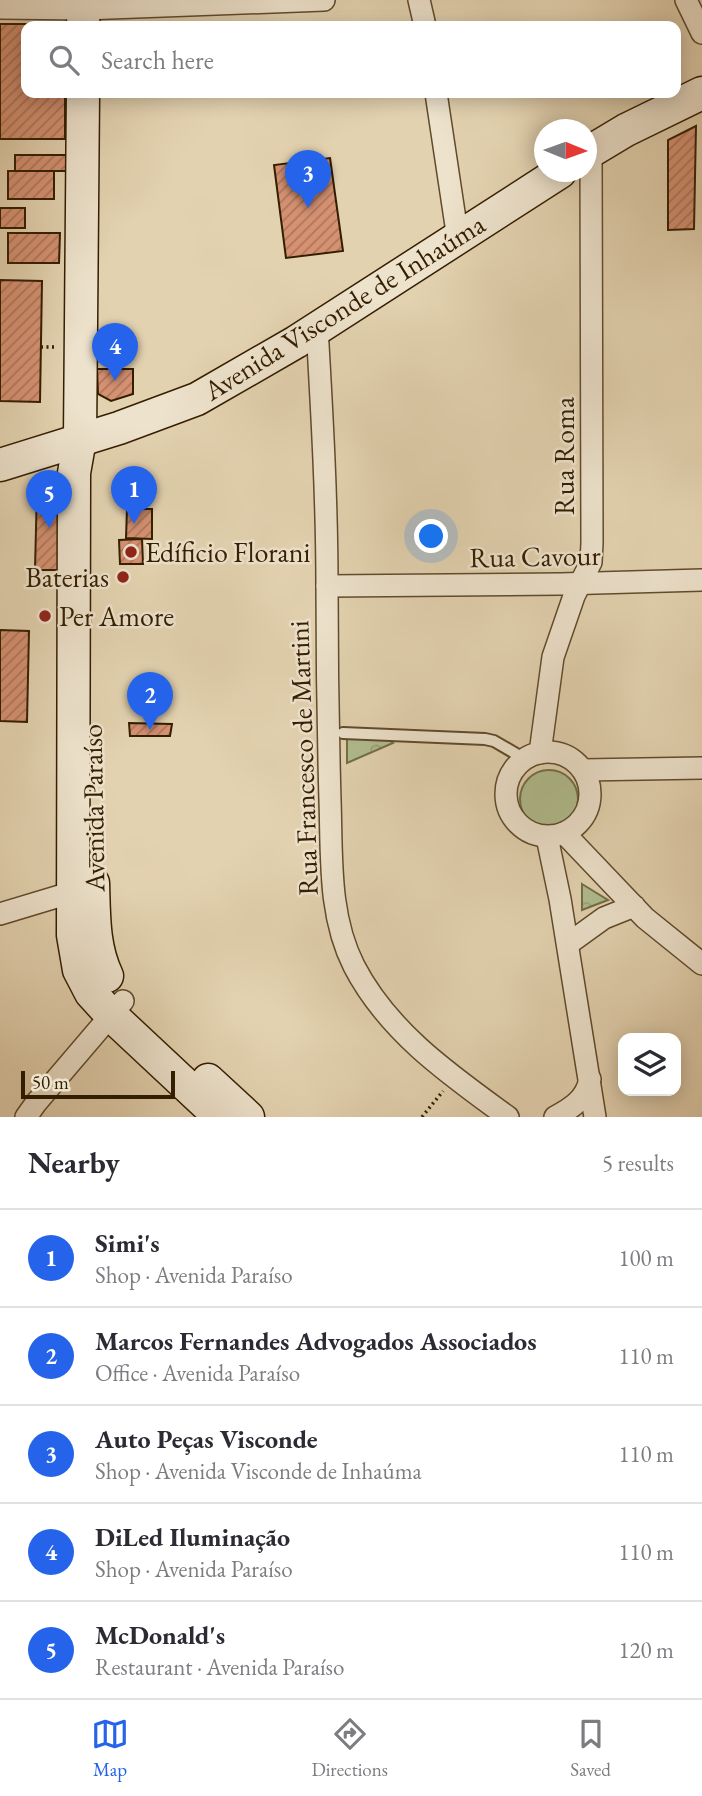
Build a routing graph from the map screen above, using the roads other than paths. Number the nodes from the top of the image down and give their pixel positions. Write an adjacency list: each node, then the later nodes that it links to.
1 (324, 0): 5 (street)
2 (419, 0): 6 (street)
3 (686, 0): 7 (street)
4 (0, 8): 5 (street)
5 (84, 12)
6 (424, 21)
7 (702, 33)
8 (702, 93): 11 (street)
9 (83, 98): 16 (street, Avenida Paraíso)
10 (437, 98): 14 (street)
11 (597, 147)
12 (545, 182): 14 (street, Avenida Visconde de Inhaúma)
13 (589, 182): 19 (street, Rua Roma)
14 (458, 239): 15 (street, Avenida Visconde de Inhaúma)
15 (317, 327): 16 (street, Avenida Visconde de Inhaúma); 20 (street, Rua Francesco de Martini)
16 (80, 439): 17 (street, Avenida Visconde de Inhaúma); 26 (street, Avenida Paraíso)
17 (0, 465)
18 (702, 580): 19 (street, Rua Cavour)
19 (581, 584): 20 (street, Rua Cavour); 22 (street, Rua Roma)
20 (327, 586): 36 (street, Rua Francesco de Martini)
21 (343, 733): 22 (lane)
22 (532, 756): 24 (street); 25 (street)
23 (702, 768): 24 (street)
24 (583, 770): 25 (street)
25 (556, 835): 27 (street); 29 (street)
26 (83, 892): 28 (street); 31 (street, Avenida Paraíso)
27 (634, 906): 29 (street); 30 (street)
28 (0, 914)
29 (568, 944): 32 (street)
30 (702, 964)
31 (118, 1008): 33 (street); 34 (street, Avenida Paraíso); 35 (street, Avenida Paraíso)
32 (590, 1077): 37 (street); 38 (street)
33 (26, 1117)
34 (220, 1117)
35 (248, 1117)
36 (509, 1117)
37 (555, 1117)
38 (594, 1117)

